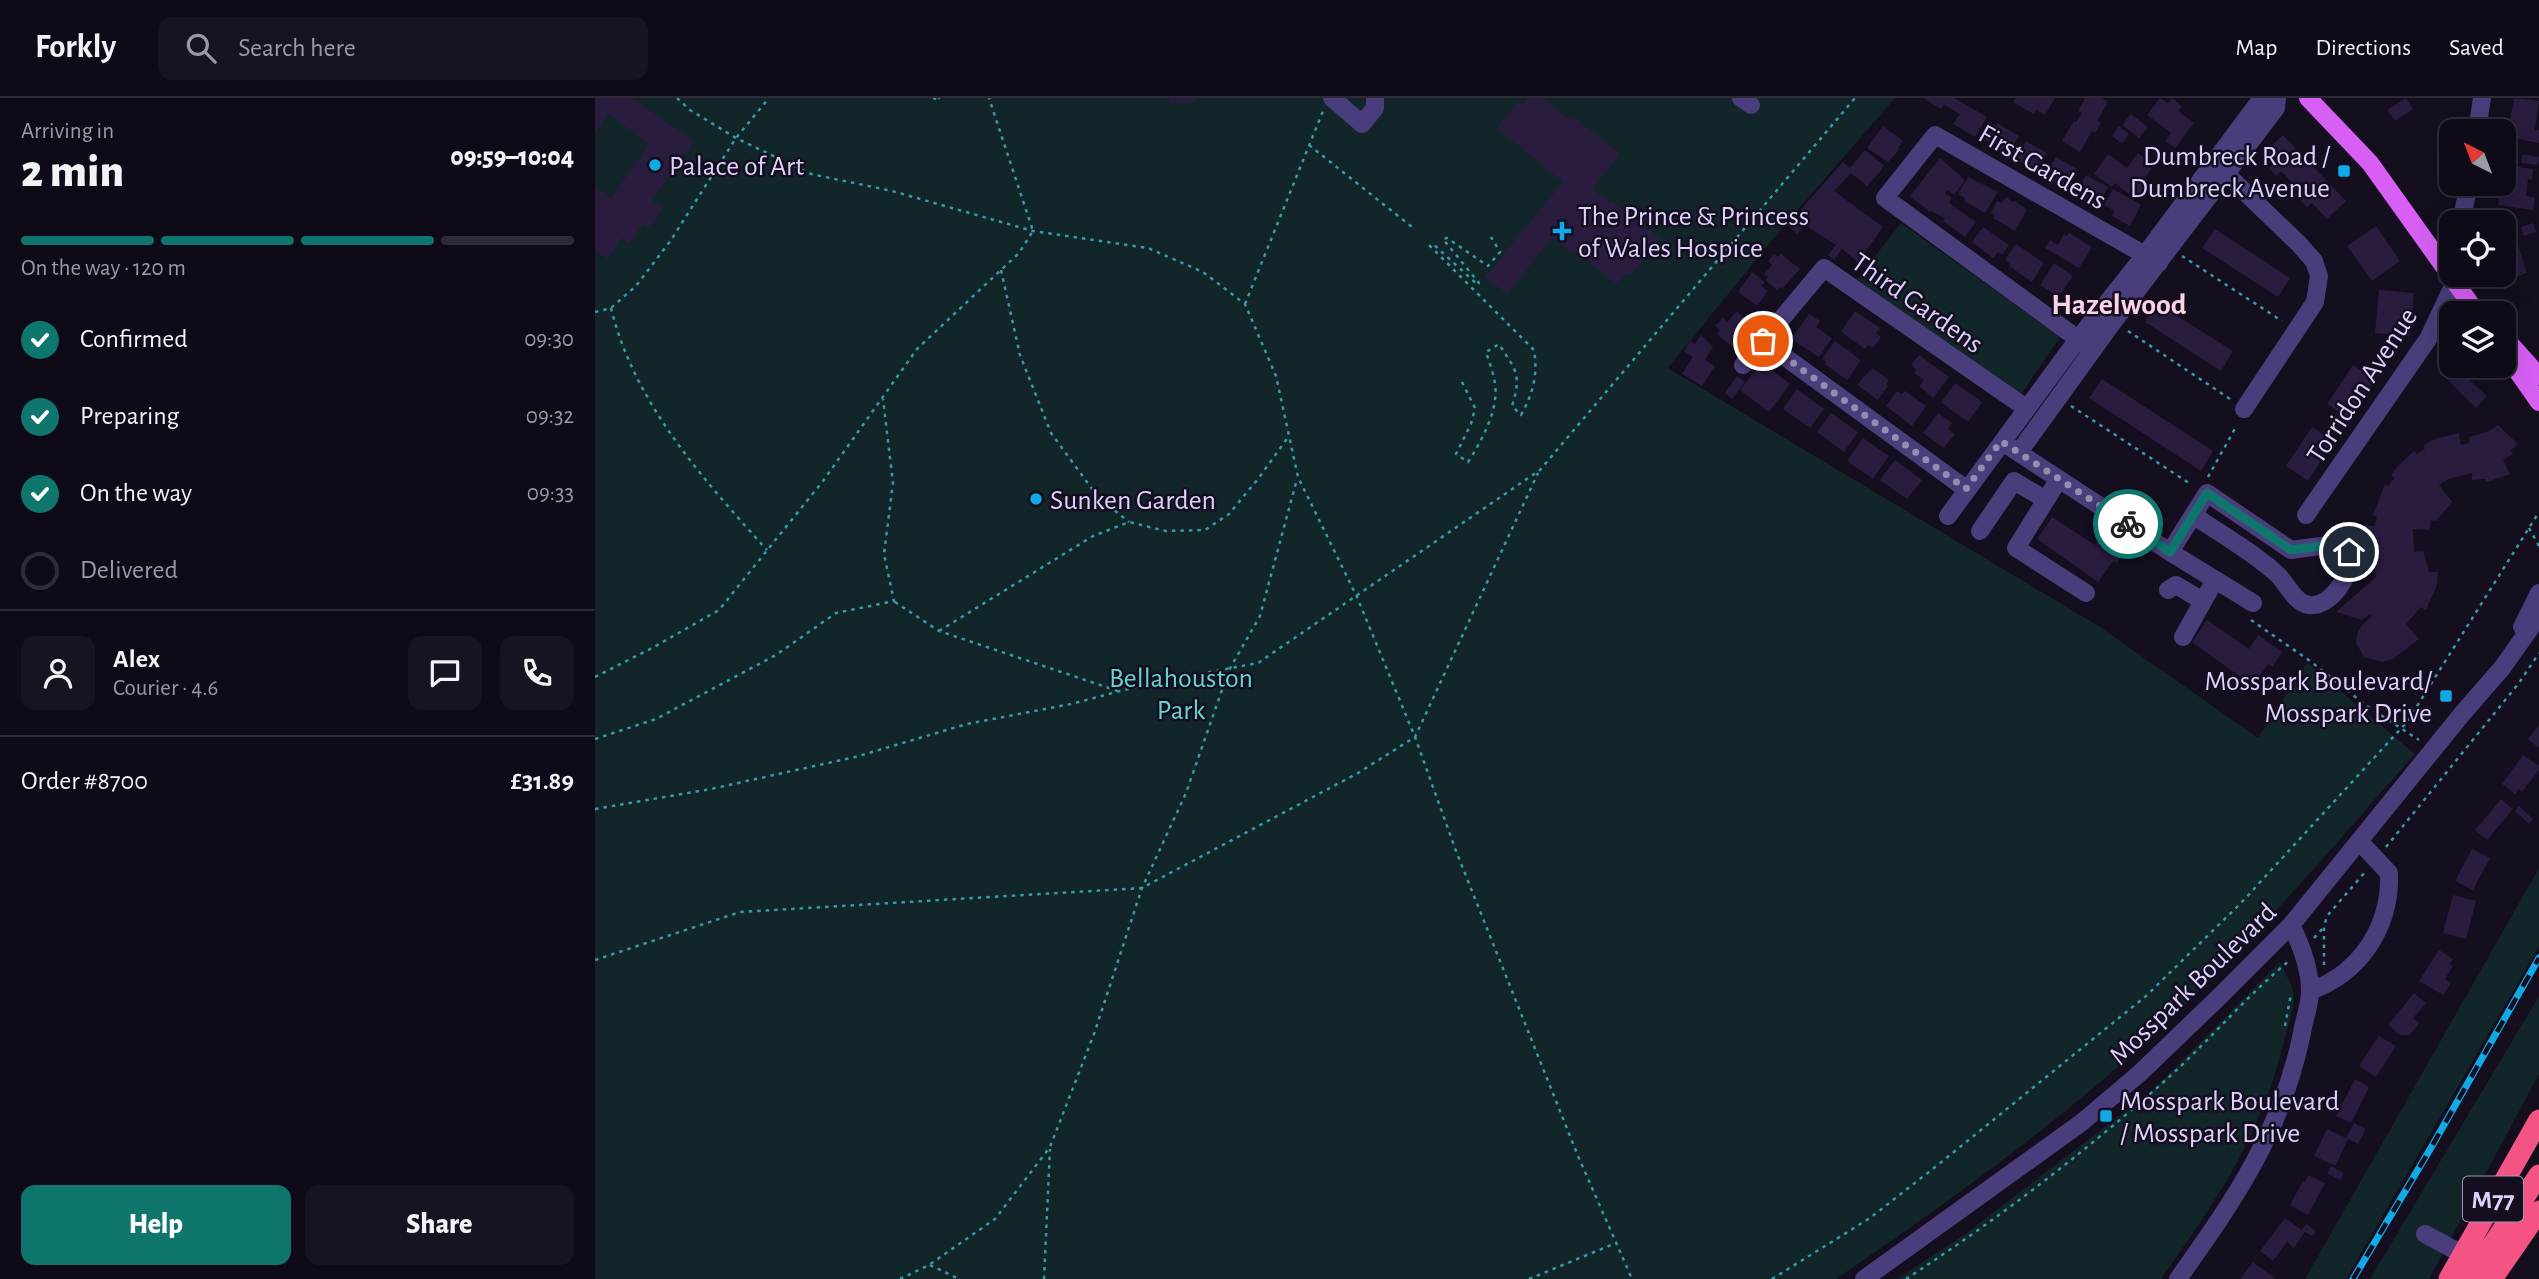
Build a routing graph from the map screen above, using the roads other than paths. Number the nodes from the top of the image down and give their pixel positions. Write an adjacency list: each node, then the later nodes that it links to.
1 (1375, 98): 6 (street)
2 (2262, 98): 8 (street)
3 (2277, 98): 8 (street)
4 (2308, 98): 10 (main road)
5 (2482, 98): 7 (street)
6 (1328, 104)
7 (2479, 119)
8 (2220, 169): 9 (street); 9 (street); 23 (street)
9 (2152, 259): 14 (street); 14 (street, First Gardens); 16 (street)
10 (2439, 259)
11 (2453, 287): 29 (street, Torridon Avenue)
12 (2460, 287): 13 (main road)
13 (2472, 301)
14 (2078, 339): 16 (street); 22 (street)
15 (1763, 341): 18 (street); 22 (street, Third Gardens); 27 (street)
16 (2093, 349): 25 (street)
17 (2516, 350): 20 (main road)
18 (1743, 365)
19 (2516, 369): 21 (main road)
20 (2539, 376)
21 (2539, 402)
22 (2026, 408): 24 (street)
23 (2244, 409)
24 (2001, 441): 25 (street); 27 (street)
25 (2018, 452): 26 (street)
26 (2059, 479): 28 (street); 33 (street)
27 (1966, 489): 31 (street)
28 (2046, 500): 32 (street); 36 (street)
29 (2306, 514)
30 (2193, 515): 30 (street); 33 (street)
31 (1948, 516)
32 (1980, 531)
33 (2170, 552): 34 (street)
34 (2215, 580): 38 (street); 39 (street)
35 (2168, 590): 38 (street)
36 (2086, 593)
37 (2539, 593): 42 (street, Mosspark Boulevard)
38 (2203, 601): 41 (street)
39 (2253, 603)
40 (2539, 616): 42 (street, Mosspark Boulevard)
41 (2183, 637)
42 (2502, 668): 43 (street, Mosspark Boulevard)
43 (2359, 841): 44 (street, Mosspark Boulevard); 45 (street)
44 (2291, 925): 45 (street); 52 (street, Mosspark Boulevard)
45 (2309, 984): 53 (street)
46 (2539, 1120): 51 (highway, M77)
47 (2539, 1175): 55 (highway, M77)
48 (2539, 1212): 56 (highway, M77)
49 (2539, 1226): 57 (highway, M77)
50 (2425, 1234): 51 (street)
51 (2462, 1254): 54 (highway, M77)
52 (1864, 1279)
53 (2179, 1279)
54 (2449, 1279)
55 (2470, 1279)
56 (2492, 1279)
57 (2502, 1279)

